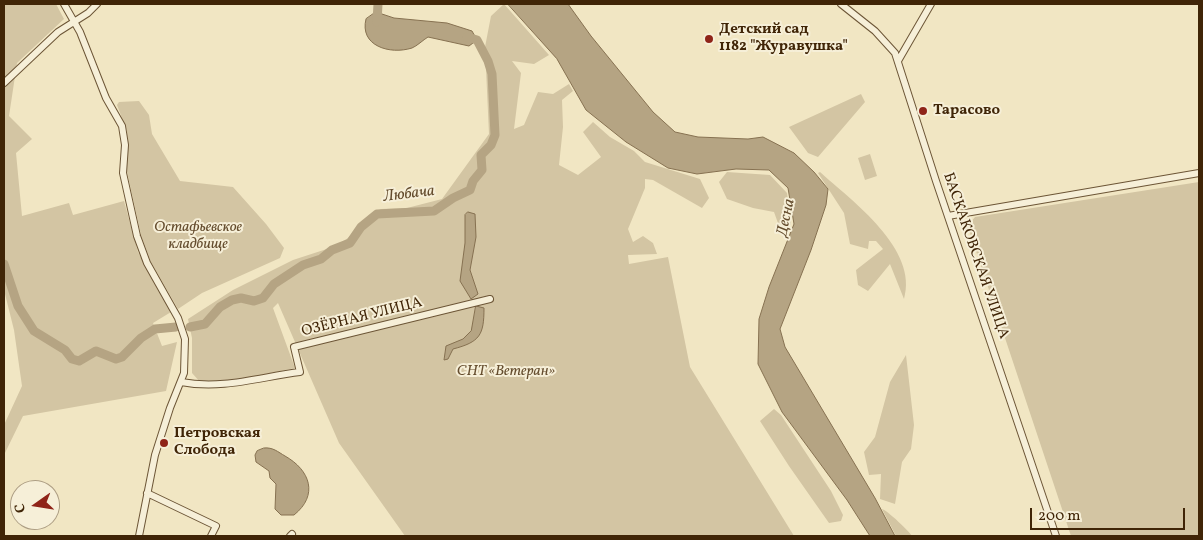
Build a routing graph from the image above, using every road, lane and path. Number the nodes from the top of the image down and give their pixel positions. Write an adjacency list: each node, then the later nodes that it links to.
1 (64, 4): 5 (street)
2 (97, 4): 5 (street)
3 (841, 4): 6 (street, БАСКАКОВСКАЯ УЛИЦА)
4 (930, 4): 6 (street)
5 (74, 23): 7 (street); 11 (street)
6 (898, 61): 9 (street, БАСКАКОВСКАЯ УЛИЦА)
7 (4, 84)
8 (1199, 173): 9 (street)
9 (948, 216): 15 (street, БАСКАКОВСКАЯ УЛИЦА)
10 (490, 299): 11 (street, ОЗЁРНАЯ УЛИЦА)
11 (182, 382): 12 (street)
12 (147, 493): 13 (street); 14 (street)
13 (139, 536)
14 (211, 536)
15 (1056, 536)

